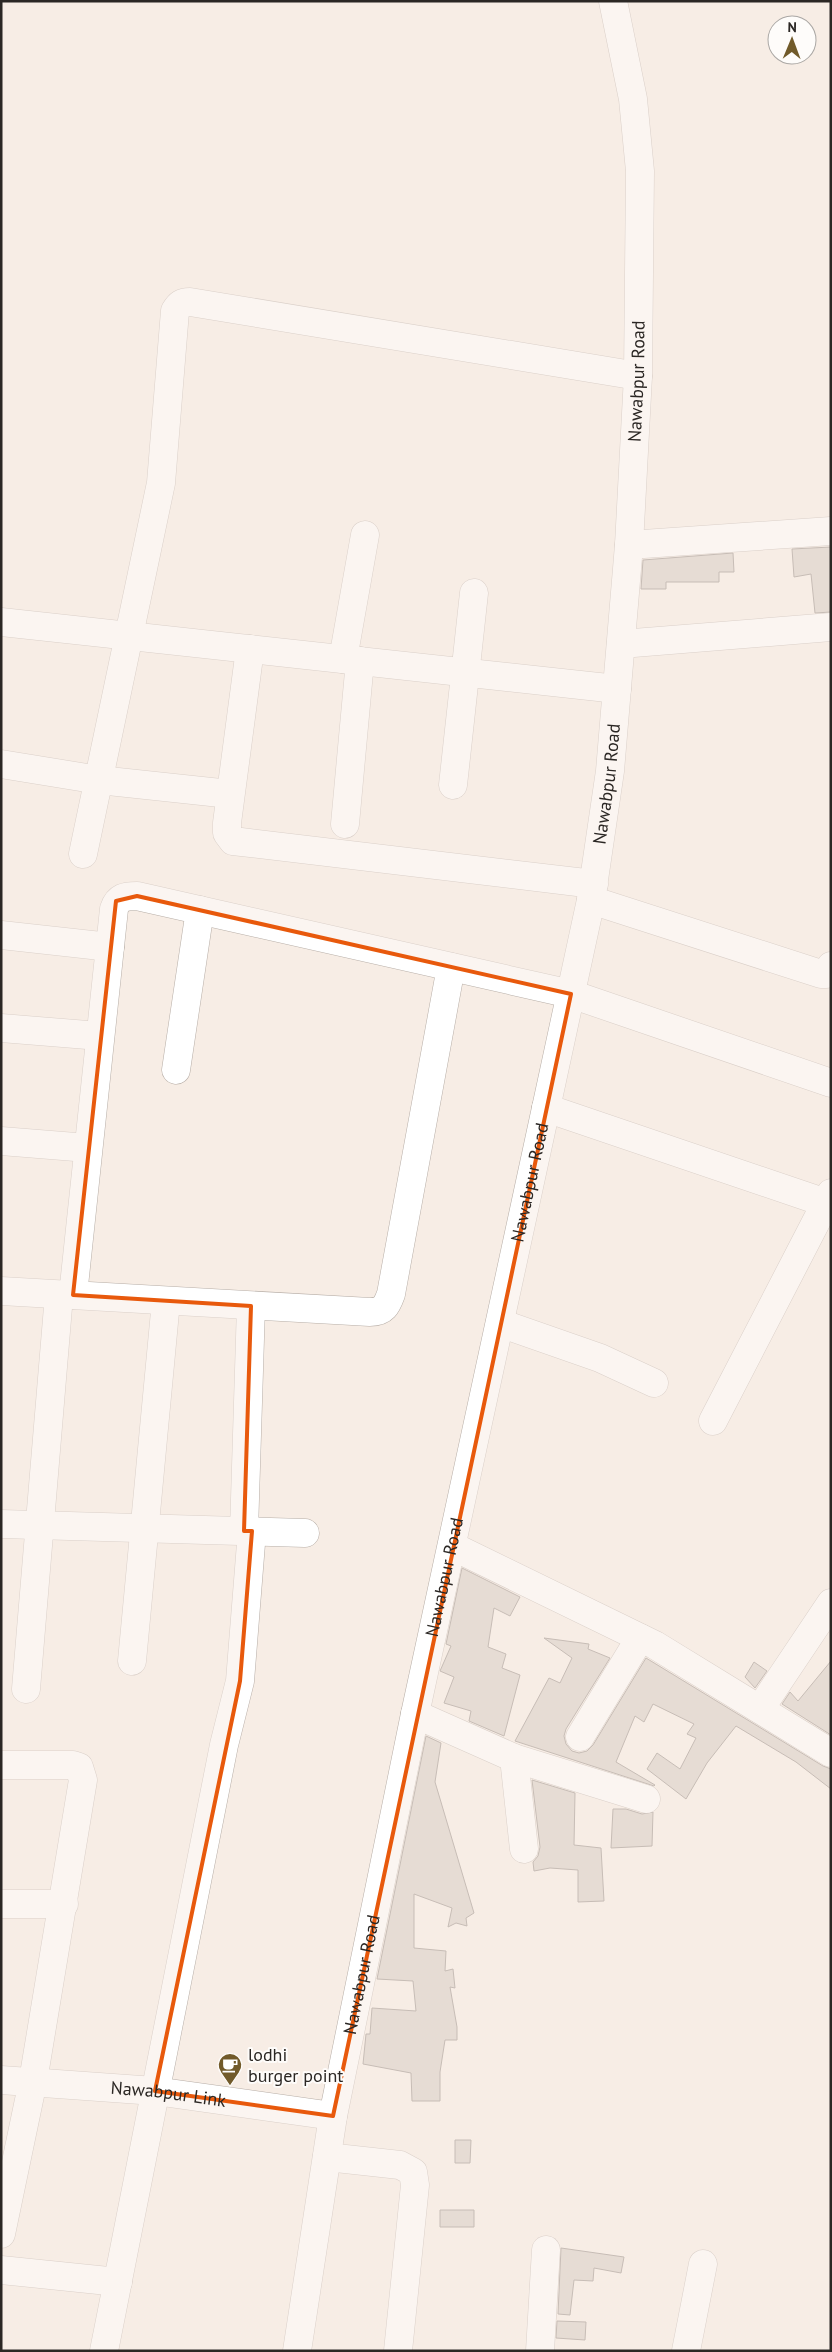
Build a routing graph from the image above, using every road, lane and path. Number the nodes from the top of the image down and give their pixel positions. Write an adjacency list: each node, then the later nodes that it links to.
1 (613, 1): 2 (street, Nawabpur Road)
2 (638, 376): 5 (street, Nawabpur Road); 9 (street)
3 (831, 531): 5 (street)
4 (365, 535): 12 (street)
5 (629, 545): 10 (street, Nawabpur Road)
6 (474, 593): 13 (street)
7 (1, 622): 9 (street)
8 (831, 627): 10 (street)
9 (130, 636): 11 (street); 16 (street)
10 (621, 644): 14 (street, Nawabpur Road)
11 (250, 649): 12 (street); 18 (street)
12 (351, 660): 13 (street); 19 (street)
13 (465, 672): 14 (street); 17 (street)
14 (617, 689): 21 (street, Nawabpur Road)
15 (1, 764): 16 (street)
16 (99, 780): 18 (street); 20 (street)
17 (452, 785)
18 (230, 794): 21 (street)
19 (345, 824)
20 (83, 854)
21 (592, 892): 25 (street); 27 (street, Nawabpur Road)
22 (200, 910): 24 (street); 26 (street); 30 (street)
23 (1, 935): 24 (street)
24 (110, 947): 29 (street)
25 (831, 966)
26 (451, 967): 27 (street); 39 (street)
27 (571, 994): 31 (street); 32 (street, Nawabpur Road)
28 (1, 1028): 29 (street)
29 (100, 1036): 34 (street)
30 (176, 1070)
31 (831, 1083)
32 (546, 1108): 35 (street); 40 (street, Nawabpur Road)
33 (1, 1141): 34 (street)
34 (88, 1148): 37 (street)
35 (825, 1213): 42 (street)
36 (1, 1291): 37 (street)
37 (66, 1295): 38 (street); 44 (street)
38 (166, 1301): 39 (street); 45 (street)
39 (251, 1306): 46 (street)
40 (500, 1323): 41 (street); 48 (street, Nawabpur Road)
41 (654, 1383)
42 (713, 1421)
43 (1, 1524): 44 (street)
44 (40, 1525): 45 (street); 52 (street)
45 (145, 1528): 46 (street); 51 (street)
46 (248, 1531): 47 (street); 65 (street)
47 (305, 1533)
48 (452, 1546): 50 (street); 54 (street, Nawabpur Road)
49 (831, 1603): 53 (street)
50 (640, 1638): 53 (street); 55 (street)
51 (132, 1660)
52 (26, 1689)
53 (760, 1709): 56 (street)
54 (415, 1714): 57 (street); 66 (street, Nawabpur Road)
55 (580, 1737)
56 (831, 1753)
57 (514, 1758): 59 (street); 60 (street)
58 (1, 1764): 62 (street)
59 (646, 1799)
60 (524, 1849)
61 (1, 1904): 62 (street)
62 (64, 1904): 64 (street)
63 (1, 2080): 64 (street, Nawabpur Link)
64 (33, 2081): 65 (street, Nawabpur Link); 68 (street)
65 (155, 2091): 66 (street, Nawabpur Link); 72 (street)
66 (333, 2116): 67 (street, Nawabpur Road)
67 (327, 2157): 74 (street, Nawabpur Road); 75 (street)
68 (1, 2234)
69 (546, 2250): 76 (street)
70 (703, 2264): 77 (street)
71 (1, 2270): 72 (street)
72 (118, 2282): 73 (street)
73 (104, 2351)
74 (297, 2351)
75 (398, 2351)
76 (540, 2351)
77 (686, 2351)

